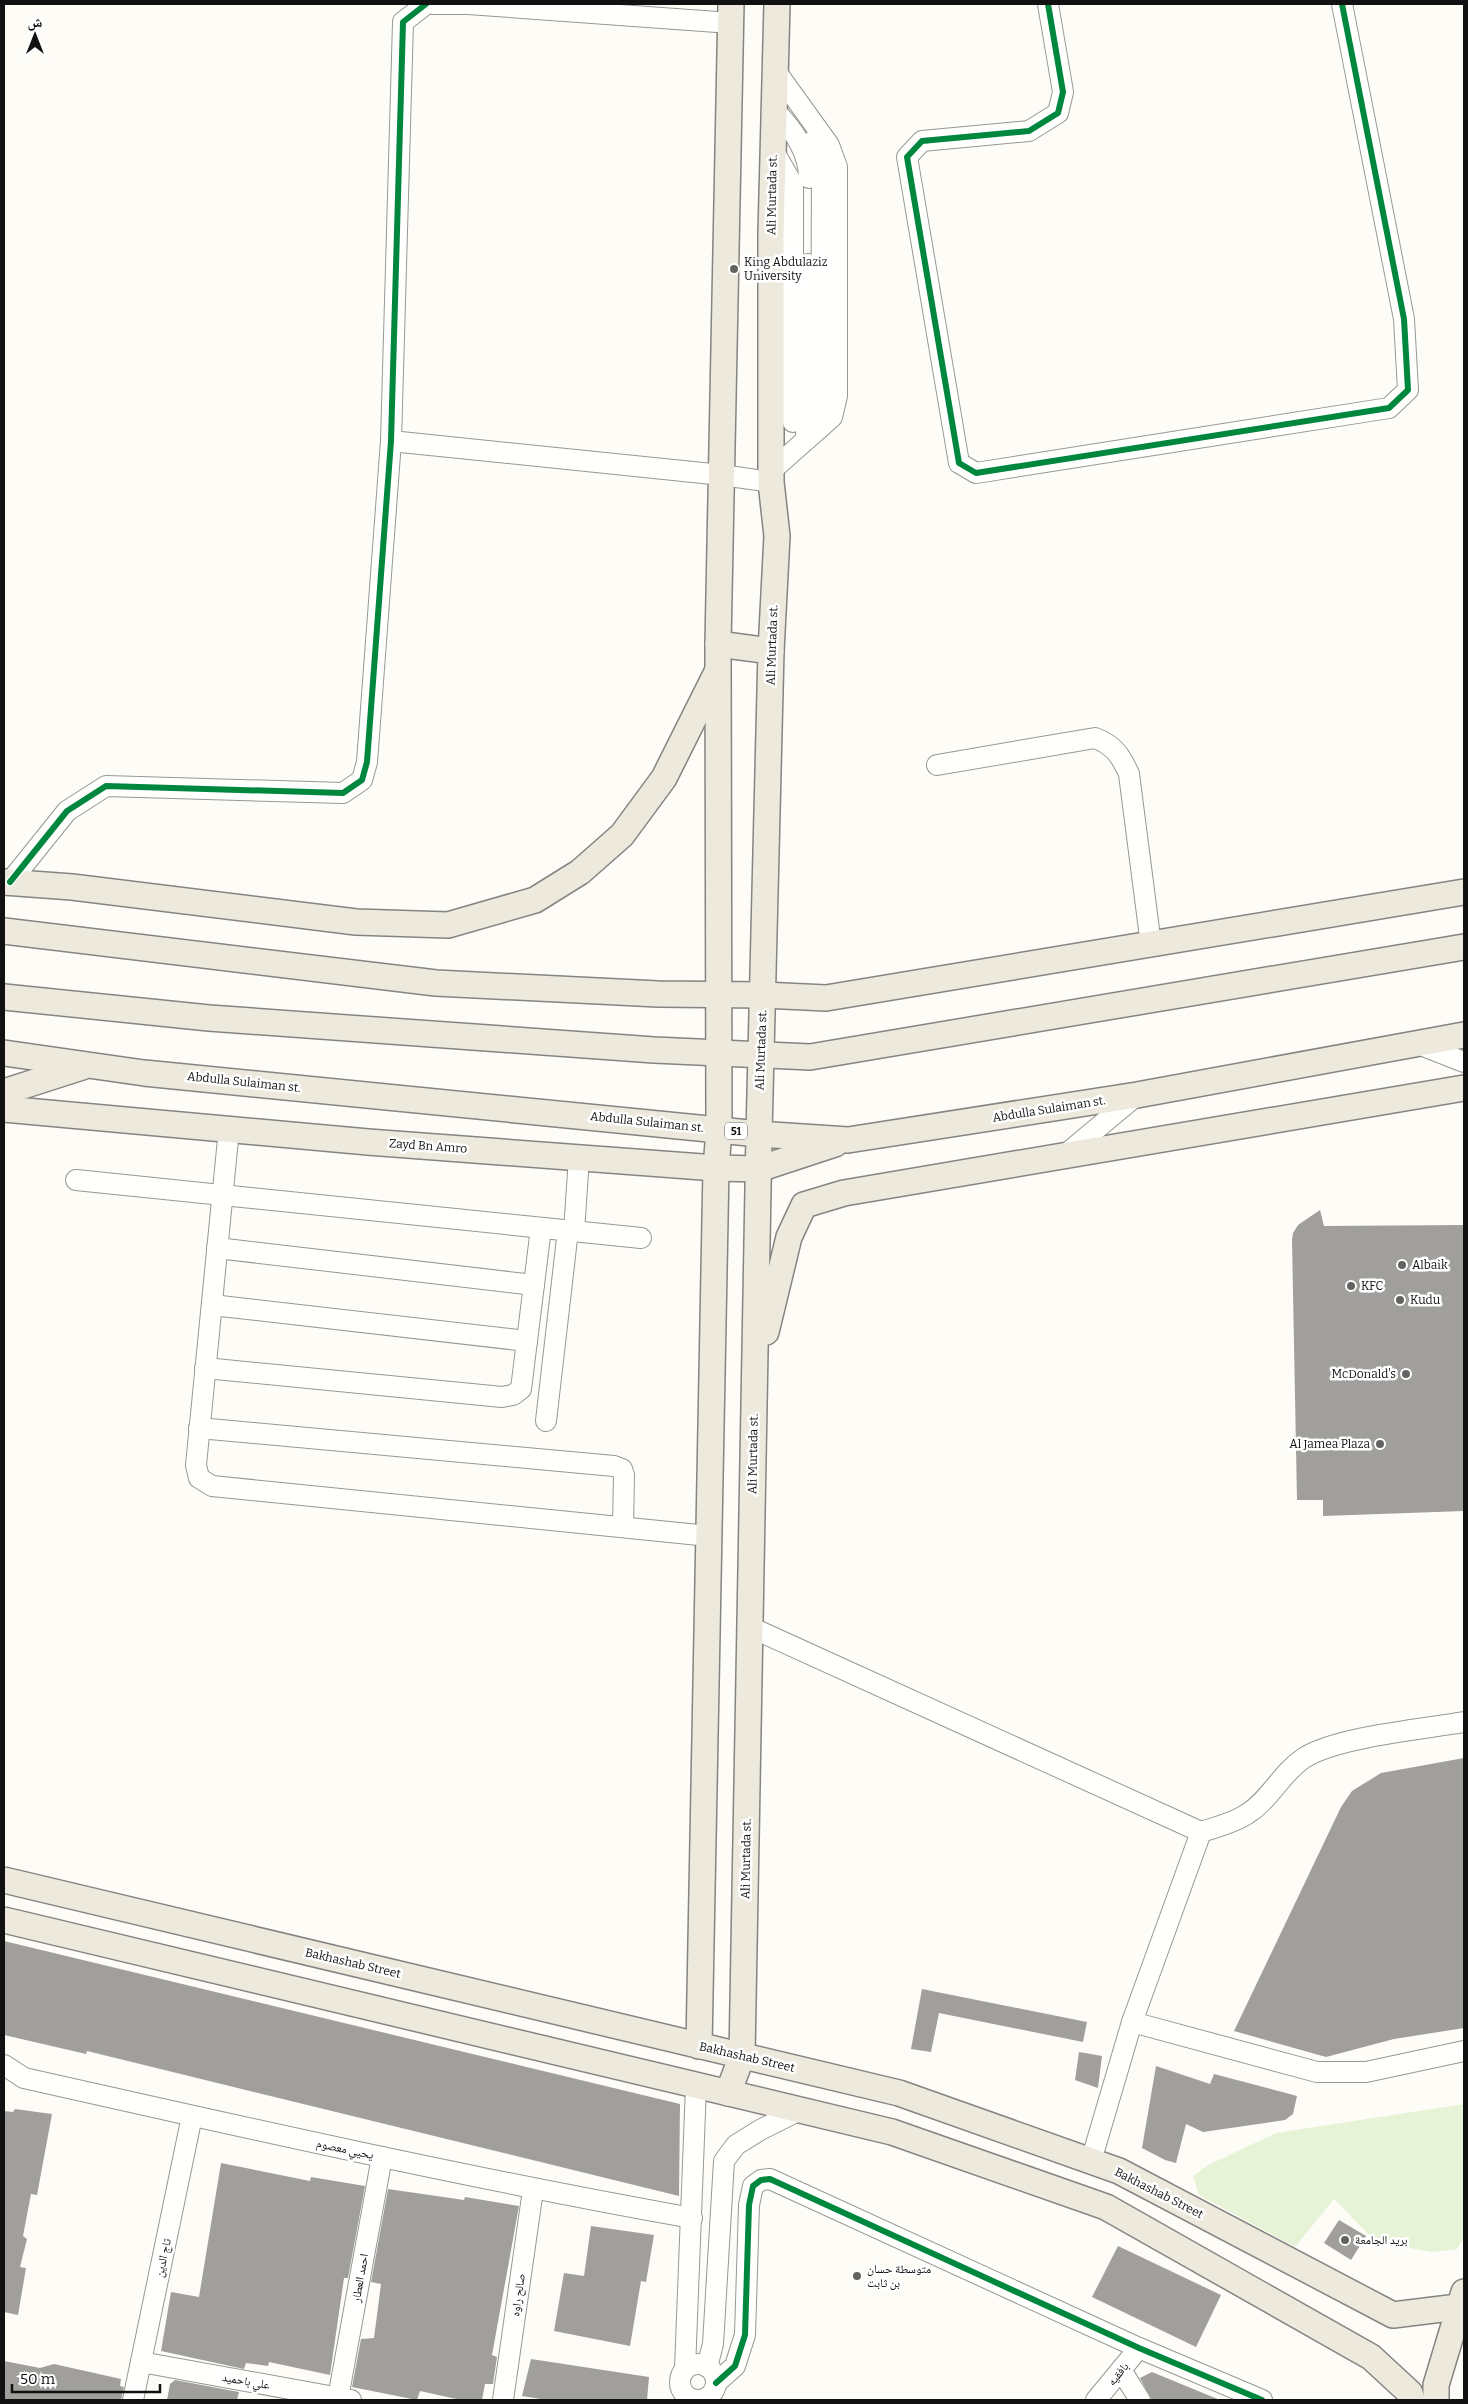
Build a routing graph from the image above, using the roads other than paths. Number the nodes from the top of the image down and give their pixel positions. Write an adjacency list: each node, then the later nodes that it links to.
1 (426, 4): 9 (street)
2 (433, 4): 6 (street)
3 (777, 4): 7 (main road, Ali Murtada st.)
4 (1048, 4): 5 (street)
5 (1342, 4)
6 (731, 14): 11 (main road)
7 (774, 90): 8 (main road, Ali Murtada st.); 10 (street); 10 (street)
8 (773, 150): 10 (street); 12 (main road, Ali Murtada st.)
9 (391, 440): 11 (street); 16 (street)
10 (799, 446): 12 (street)
11 (722, 475): 12 (street); 14 (main road)
12 (771, 476): 13 (main road, Ali Murtada st.)
13 (771, 651): 14 (main road); 23 (main road, Ali Murtada st.)
14 (719, 656): 16 (main road); 22 (main road)
15 (937, 765): 19 (street)
16 (7, 882)
17 (1464, 892): 19 (main road)
18 (4, 931): 22 (main road)
19 (1151, 945): 23 (main road)
20 (1464, 947): 30 (main road)
21 (4, 990): 25 (main road)
22 (719, 994): 23 (main road); 29 (main road)
23 (763, 995): 30 (main road, Ali Murtada st.)
24 (4, 997): 25 (main road)
25 (92, 1006): 29 (main road)
26 (1464, 1035): 27 (main road, Abdulla Sulaiman st. / 51)
27 (1418, 1044): 31 (street); 36 (main road, Abdulla Sulaiman st. / 51)
28 (4, 1053): 33 (main road, Abdulla Sulaiman st. / 51)
29 (719, 1053): 30 (main road); 39 (main road)
30 (761, 1055): 40 (main road, Ali Murtada st.)
31 (1464, 1062)
32 (4, 1065): 33 (main road)
33 (87, 1065): 35 (main road); 39 (main road, Abdulla Sulaiman st. / 51)
34 (1464, 1088): 42 (main road)
35 (4, 1092)
36 (1137, 1095): 41 (main road, Abdulla Sulaiman st. / 51); 42 (street)
37 (4, 1109): 38 (main road, Zayd Bn Amro)
38 (229, 1129): 43 (main road, Zayd Bn Amro); 47 (street)
39 (719, 1130): 40 (main road, Abdulla Sulaiman st. / 51); 44 (main road)
40 (759, 1134): 41 (main road, Abdulla Sulaiman st. / 51); 45 (main road, Ali Murtada st.)
41 (848, 1140): 45 (main road, Zayd Bn Amro)
42 (1065, 1155): 56 (main road)
43 (578, 1158): 44 (main road, Zayd Bn Amro); 49 (street)
44 (716, 1168): 45 (main road, Zayd Bn Amro); 60 (main road)
45 (759, 1168): 56 (main road, Ali Murtada st.)
46 (76, 1180): 47 (street)
47 (223, 1195): 48 (street); 51 (street)
48 (541, 1228): 49 (street); 52 (street)
49 (571, 1230): 50 (street); 57 (street)
50 (641, 1238)
51 (218, 1248): 52 (street); 53 (street)
52 (534, 1285): 54 (street)
53 (212, 1305): 54 (street); 55 (street)
54 (527, 1341): 55 (street)
55 (206, 1368): 58 (street)
56 (755, 1375): 61 (main road, Ali Murtada st.)
57 (546, 1421)
58 (199, 1428): 59 (street); 59 (street)
59 (623, 1527): 60 (street)
60 (709, 1536): 67 (main road)
61 (750, 1627): 63 (street); 69 (main road, Ali Murtada st.)
62 (1464, 1722): 63 (street)
63 (1201, 1832): 66 (street)
64 (4, 1880): 67 (main road, Bakhashab Street)
65 (4, 1920): 73 (main road)
66 (1132, 2022): 68 (street); 78 (street)
67 (699, 2046): 69 (main road, Bakhashab Street)
68 (1464, 2051)
69 (742, 2056): 74 (main road, Ali Murtada st.); 78 (main road, Bakhashab Street)
70 (4, 2065): 72 (street, يحيي معصوم)
71 (4, 2077): 72 (street)
72 (24, 2078): 76 (street, يحيي معصوم)
73 (696, 2086): 74 (main road); 80 (street)
74 (728, 2093): 75 (main road)
75 (800, 2110): 86 (street); 94 (main road)
76 (192, 2116): 77 (street, يحيي معصوم); 83 (street, تاج الدين)
77 (382, 2157): 79 (street, يحيي معصوم); 88 (street, احمد العطار)
78 (1091, 2161): 81 (main road, Bakhashab Street)
79 (532, 2190): 80 (street, يحيي معصوم); 90 (street, صالح راوه)
80 (692, 2218): 84 (street)
81 (1461, 2299): 95 (main road)
82 (1139, 2348): 85 (street, بافقيه); 86 (street); 93 (street)
83 (141, 2362): 88 (street, علي باحميد); 89 (street, تاج الدين)
84 (685, 2369): 86 (street); 87 (street)
85 (1121, 2370): 91 (street, بافقيه); 92 (street)
86 (712, 2375): 87 (street)
87 (686, 2398)
88 (334, 2399)
89 (133, 2400)
90 (503, 2400)
91 (1096, 2400)
92 (1140, 2400)
93 (1262, 2400)
94 (1412, 2400)
95 (1436, 2400)

